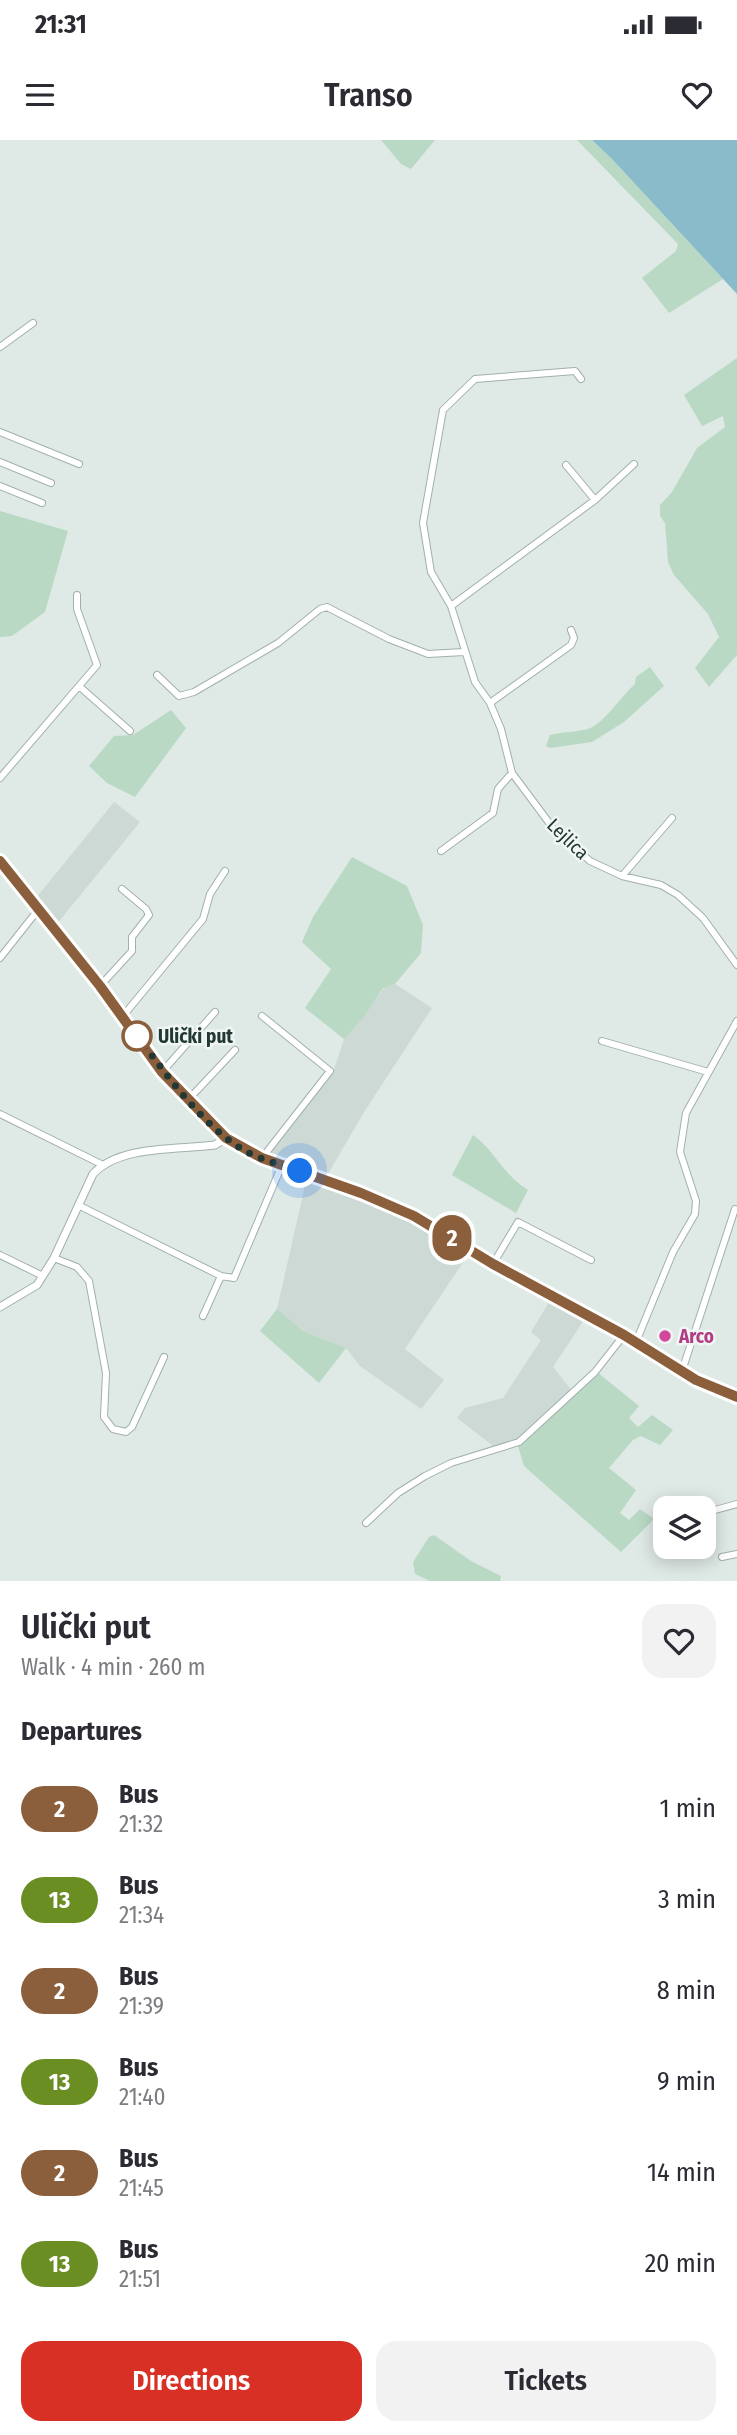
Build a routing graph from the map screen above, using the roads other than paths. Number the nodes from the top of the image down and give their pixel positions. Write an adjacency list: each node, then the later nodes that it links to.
1 (33, 323): 2 (street)
2 (0, 347)
3 (581, 379): 14 (street, Lejlica)
4 (0, 432): 6 (street)
5 (0, 462): 9 (street)
6 (79, 464)
7 (634, 464): 11 (street)
8 (566, 465): 11 (street)
9 (51, 484)
10 (0, 486): 12 (street)
11 (595, 500): 14 (street)
12 (42, 503)
13 (77, 595): 18 (street)
14 (451, 606): 16 (street, Lejlica)
15 (571, 630): 19 (street)
16 (464, 652): 17 (street); 19 (street, Lejlica)
17 (157, 676)
18 (80, 687): 20 (street); 22 (street)
19 (490, 703): 21 (street, Lejlica)
20 (130, 731)
21 (512, 773): 24 (street); 27 (street, Lejlica)
22 (0, 778)
23 (673, 818): 27 (street)
24 (441, 851)
25 (0, 862): 29 (main road)
26 (225, 871): 34 (street)
27 (622, 876): 31 (street, Lejlica)
28 (122, 889): 32 (street)
29 (38, 910): 30 (street); 32 (main road)
30 (0, 958)
31 (737, 965)
32 (100, 986): 34 (main road)
33 (215, 1012): 39 (street)
34 (123, 1016): 39 (main road)
35 (262, 1016): 44 (street)
36 (737, 1021): 40 (street)
37 (602, 1041): 40 (street)
38 (235, 1050): 41 (street)
39 (162, 1072): 41 (main road)
40 (708, 1072): 58 (street)
41 (188, 1100): 43 (main road)
42 (0, 1114): 45 (street)
43 (226, 1138): 44 (main road); 45 (street)
44 (262, 1158): 46 (main road)
45 (103, 1165): 47 (street)
46 (282, 1165): 52 (main road); 54 (street)
47 (78, 1205): 50 (street); 54 (street)
48 (735, 1209): 60 (street)
49 (0, 1255): 53 (street)
50 (54, 1258): 53 (street); 59 (street)
51 (591, 1260): 52 (street)
52 (493, 1264): 57 (main road)
53 (43, 1276): 55 (street)
54 (220, 1276): 56 (street)
55 (0, 1307)
56 (203, 1316)
57 (624, 1335): 58 (main road); 64 (street)
58 (636, 1342): 60 (main road)
59 (164, 1357)
60 (682, 1371): 61 (main road)
61 (737, 1396)
62 (737, 1504): 63 (street)
63 (716, 1510)
64 (366, 1523)
65 (737, 1554): 66 (street)
66 (722, 1557)

